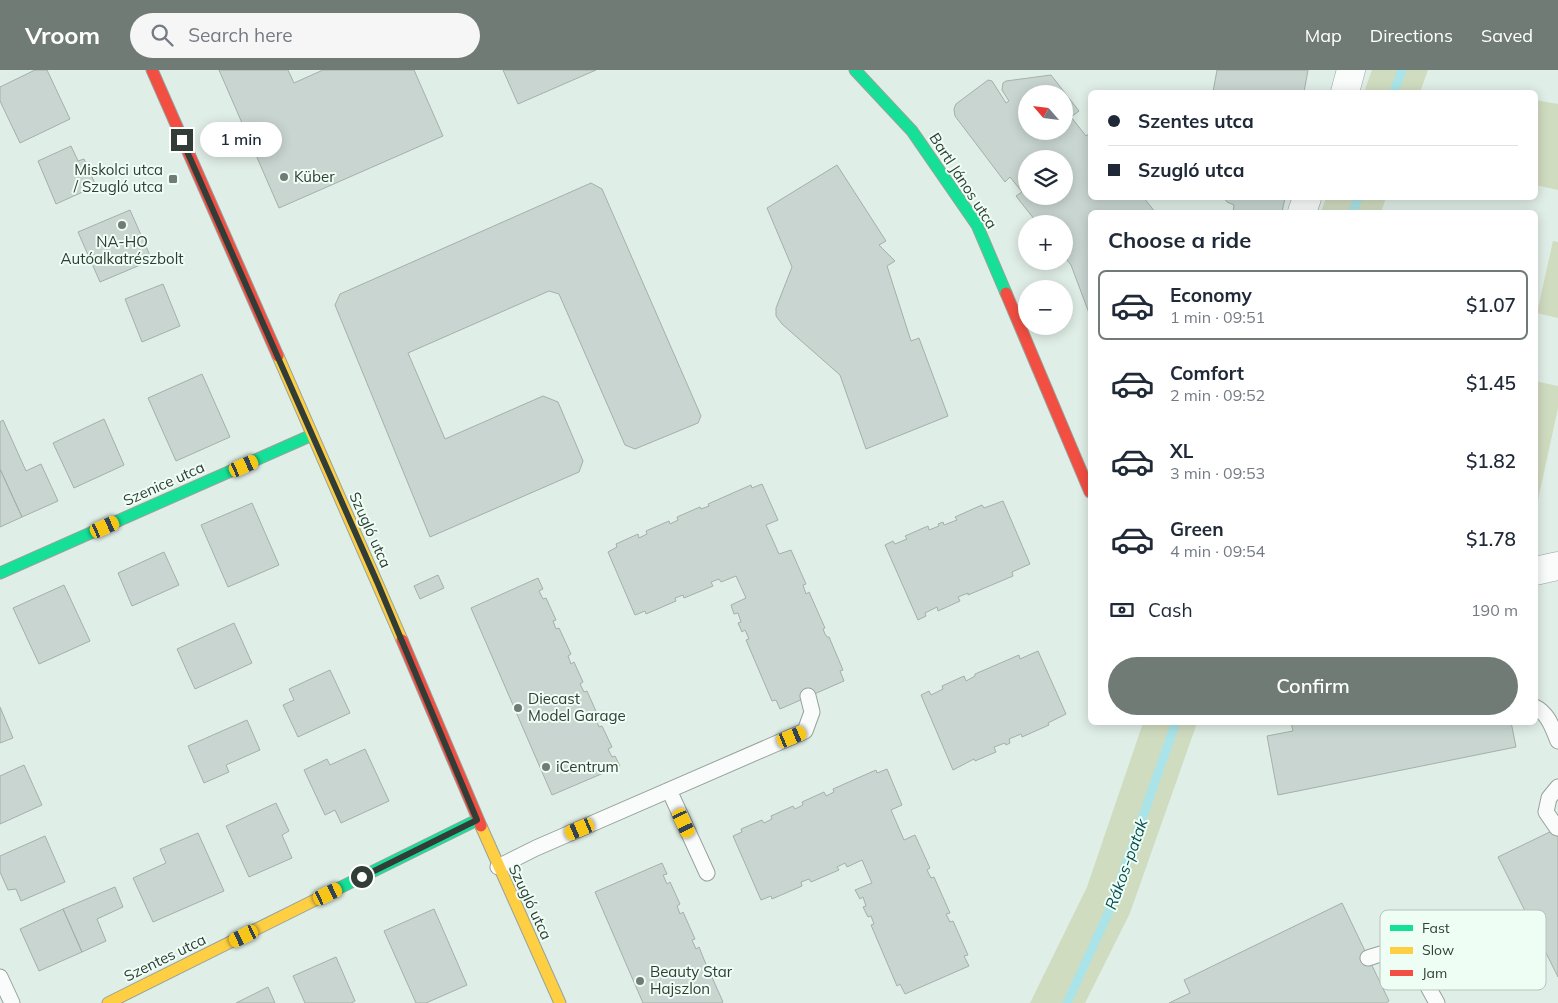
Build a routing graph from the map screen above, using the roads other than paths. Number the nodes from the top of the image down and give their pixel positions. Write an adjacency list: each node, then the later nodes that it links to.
1 (152, 70): 5 (street, Szugló utca)
2 (855, 70): 6 (street, Bartl János utca)
3 (1351, 70): 4 (street)
4 (1346, 90)
5 (312, 436): 9 (street, Szenice utca); 15 (street, Szugló utca)
6 (1088, 487)
7 (1558, 566): 8 (street)
8 (1538, 570)
9 (0, 573)
10 (808, 696): 14 (lane)
11 (1538, 708): 12 (lane)
12 (1558, 740)
13 (1558, 787): 16 (lane)
14 (669, 790): 17 (lane); 18 (lane)
15 (477, 820): 17 (street, Szugló utca); 24 (street, Szentes utca)
16 (1557, 828)
17 (498, 867): 25 (street, Szugló utca)
18 (707, 873)
19 (1380, 955): 20 (lane)
20 (1368, 958)
21 (0, 977): 23 (lane)
22 (1429, 990): 26 (lane)
23 (12, 1003)
24 (108, 1003)
25 (560, 1003)
26 (1436, 1003)

